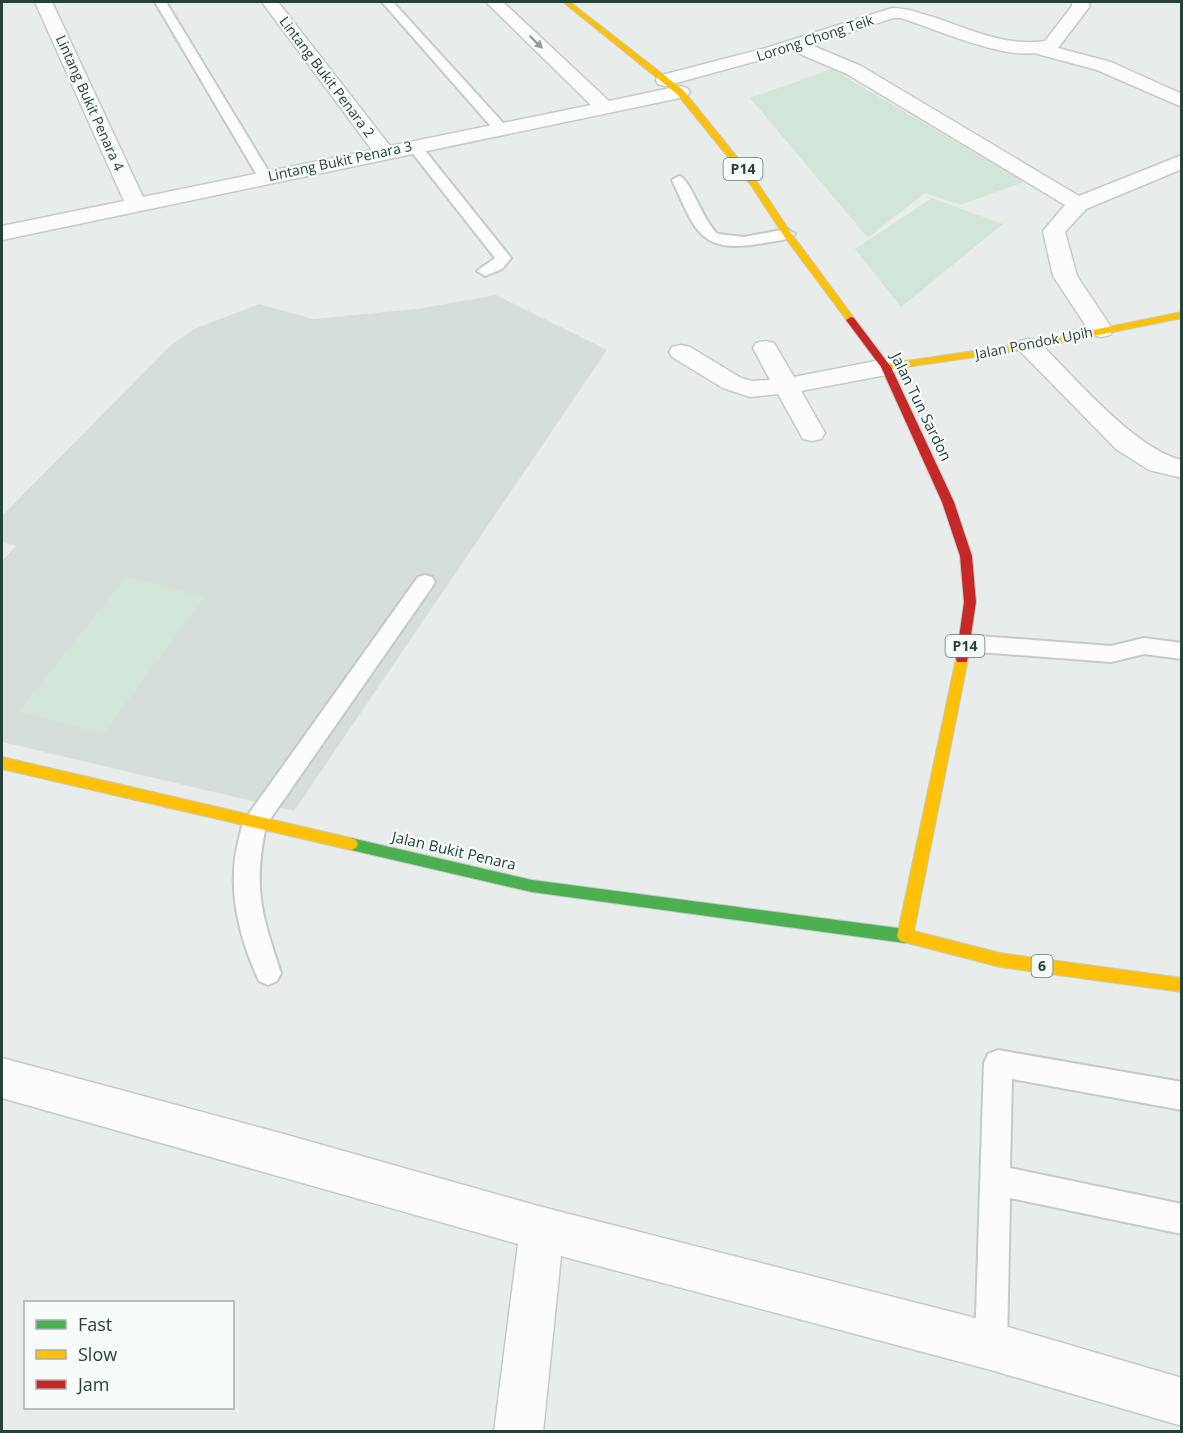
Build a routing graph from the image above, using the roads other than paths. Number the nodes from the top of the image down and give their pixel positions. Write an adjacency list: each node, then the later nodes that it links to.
1 (43, 2): 20 (street, Lintang Bukit Penara 4)
2 (160, 2): 17 (lane)
3 (270, 2): 15 (street, Lintang Bukit Penara 2)
4 (387, 2): 13 (lane)
5 (494, 2): 12 (street, one-way to 12)
6 (566, 2): 10 (main road, Jalan Tun Sardon / P14)
7 (1080, 2): 9 (street)
8 (794, 45): 9 (street, Lorong Chong Teik); 10 (street, Lorong Chong Teik); 19 (street)
9 (1036, 48): 11 (street, Lorong Chong Teik)
10 (672, 86): 12 (street, Lintang Bukit Penara 3); 22 (main road, Jalan Tun Sardon / P14)
11 (1182, 101)
12 (604, 107): 13 (street, Lintang Bukit Penara 3)
13 (500, 128): 14 (street, Lintang Bukit Penara 3)
14 (414, 146): 15 (street, Lintang Bukit Penara 3); 23 (lane)
15 (384, 152): 17 (street, Lintang Bukit Penara 3)
16 (1182, 161): 19 (street)
17 (265, 177): 20 (street, Lintang Bukit Penara 3)
18 (678, 180): 22 (lane)
19 (1078, 204): 25 (street)
20 (136, 205): 21 (street, Lintang Bukit Penara 3)
21 (2, 232)
22 (787, 234): 29 (main road, Jalan Tun Sardon / P14)
23 (485, 271)
24 (1182, 315): 25 (main road, Jalan Pondok Upih)
25 (1101, 330): 26 (main road, Jalan Pondok Upih)
26 (1029, 346): 29 (main road, Jalan Pondok Upih); 32 (street)
27 (765, 348): 30 (street)
28 (681, 352): 30 (street)
29 (886, 367): 30 (street); 34 (main road, Jalan Tun Sardon / P14)
30 (786, 386): 31 (street)
31 (812, 433)
32 (1182, 469)
33 (425, 582): 37 (lane)
34 (966, 643): 35 (lane); 38 (main road, Jalan Tun Sardon / P14)
35 (1182, 651)
36 (2, 764): 37 (main road, Jalan Bukit Penara)
37 (255, 822): 38 (main road, Jalan Bukit Penara); 39 (lane)
38 (905, 936): 40 (main road, 6)
39 (268, 973)
40 (1182, 985)
41 (2, 1078): 45 (street)
42 (1182, 1096): 43 (lane)
43 (995, 1180): 44 (lane); 46 (lane)
44 (1182, 1219)
45 (542, 1229): 46 (street); 48 (street)
46 (991, 1346): 47 (street)
47 (1182, 1402)
48 (518, 1431)

